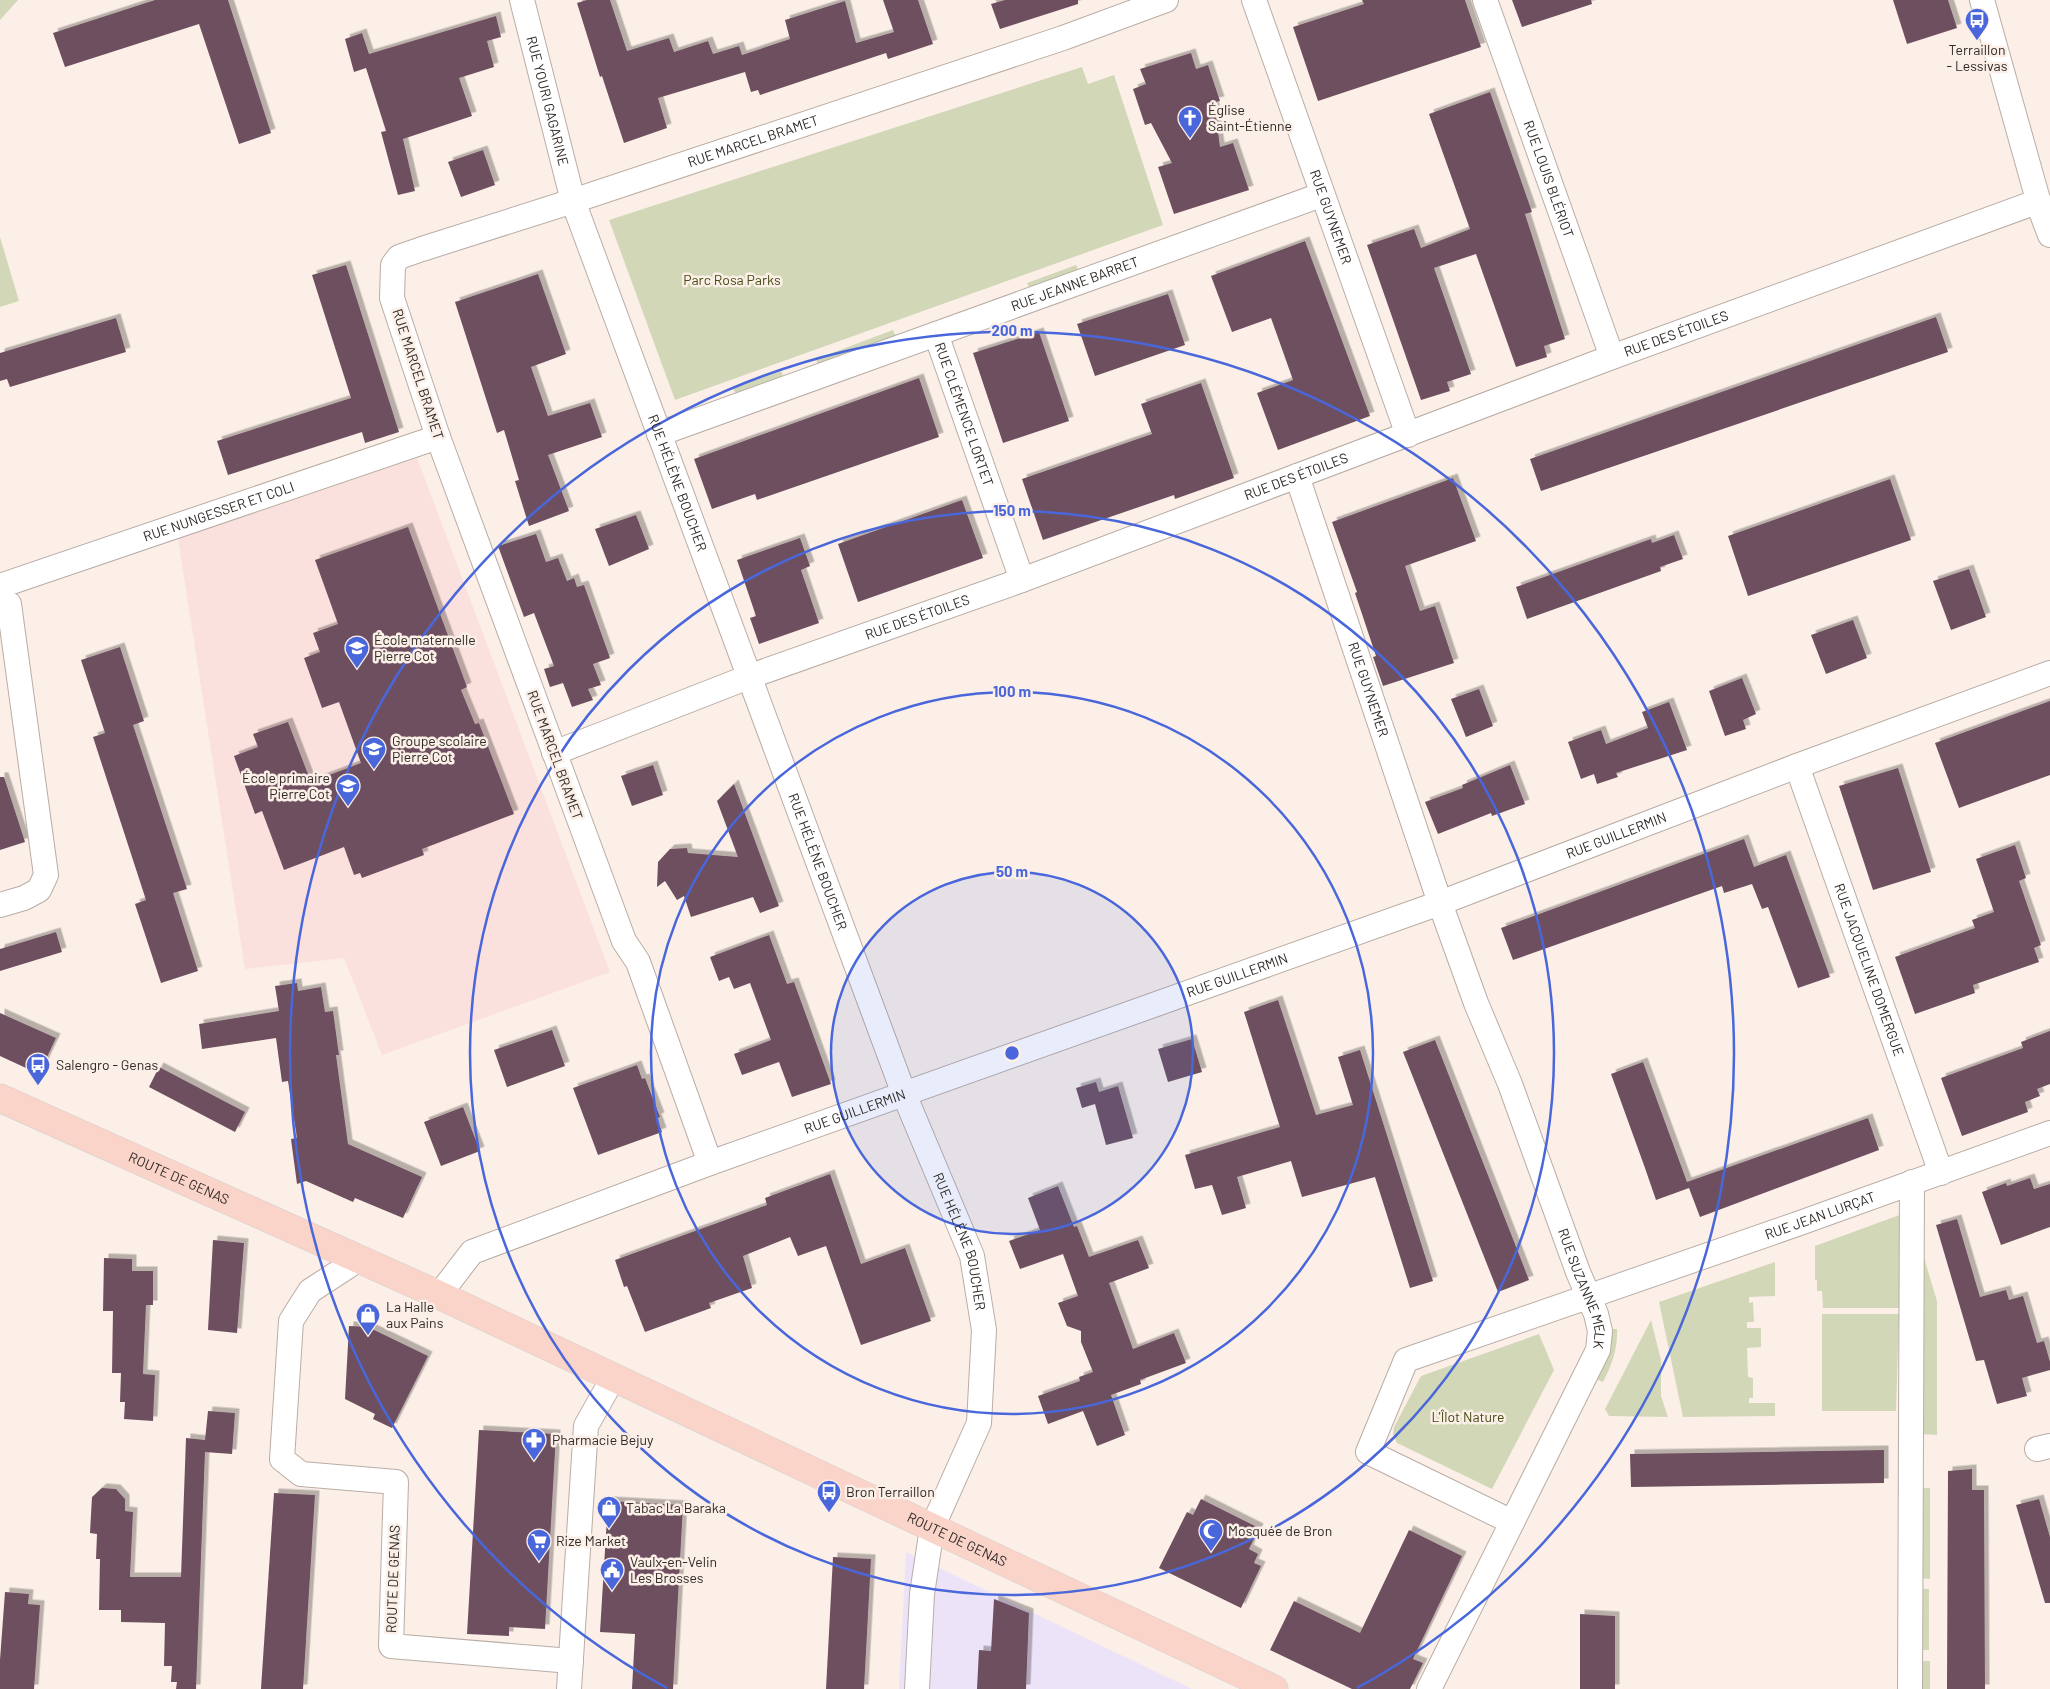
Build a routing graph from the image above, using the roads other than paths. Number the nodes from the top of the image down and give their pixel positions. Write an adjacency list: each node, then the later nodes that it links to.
1 (522, 0): 7 (street, RUE YOURI GAGARINE)
2 (1166, 0): 7 (street, RUE MARCEL BRAMET)
3 (1254, 0): 6 (street, RUE GUYNEMER)
4 (1485, 0): 11 (street, RUE LOUIS BLÉRIOT)
5 (1982, 0): 8 (street)
6 (1321, 195): 10 (street, RUE JEANNE BARRET); 13 (street, RUE GUYNEMER)
7 (573, 201): 12 (street, RUE HÉLÈNE BOUCHER); 14 (street, RUE MARCEL BRAMET)
8 (2038, 201): 9 (street); 11 (street, RUE DES ÉTOILES)
9 (2050, 235)
10 (936, 334): 12 (street, RUE JEANNE BARRET); 16 (street, RUE CLÉMENCE LORTET)
11 (1612, 357): 13 (street, RUE DES ÉTOILES)
12 (660, 434): 19 (street, RUE HÉLÈNE BOUCHER)
13 (1408, 435): 15 (street, RUE DES ÉTOILES)
14 (438, 437): 17 (street, RUE NUNGESSER ET COLI); 20 (street, RUE MARCEL BRAMET)
15 (1298, 476): 16 (street, RUE DES ÉTOILES); 22 (street, RUE GUYNEMER)
16 (1022, 580): 19 (street, RUE DES ÉTOILES)
17 (4, 595): 23 (street, RUE NUNGESSER ET COLI)
18 (2050, 673): 21 (street, RUE GUILLERMIN)
19 (751, 676): 20 (street, RUE DES ÉTOILES); 24 (street, RUE HÉLÈNE BOUCHER)
20 (554, 753): 27 (street, RUE MARCEL BRAMET)
21 (1797, 766): 22 (street, RUE GUILLERMIN); 28 (street, RUE JACQUELINE DOMERGUE)
22 (1440, 903): 24 (street, RUE GUILLERMIN); 32 (street, RUE SUZANNE MELK)
23 (0, 905)
24 (904, 1094): 27 (street, RUE GUILLERMIN); 35 (street, RUE HÉLÈNE BOUCHER)
25 (0, 1098): 30 (main road, ROUTE DE GENAS)
26 (2050, 1133): 28 (street, RUE JEAN LURÇAT)
27 (710, 1163): 31 (street, RUE GUILLERMIN)
28 (1941, 1173): 29 (street, RUE JEAN LURÇAT)
29 (1912, 1182): 32 (street, RUE JEAN LURÇAT); 41 (street)
30 (359, 1259): 31 (main road, ROUTE DE GENAS); 36 (street, ROUTE DE GENAS)
31 (438, 1294): 33 (main road, ROUTE DE GENAS)
32 (1589, 1295): 34 (street, RUE SUZANNE MELK); 34 (street, RUE JEAN LURÇAT)
33 (613, 1378): 35 (main road, ROUTE DE GENAS); 36 (street)
34 (1512, 1522): 40 (street, RUE SUZANNE MELK)
35 (932, 1528): 38 (street, RUE HÉLÈNE BOUCHER); 39 (main road, ROUTE DE GENAS)
36 (571, 1661): 37 (street)
37 (569, 1689)
38 (917, 1689)
39 (1274, 1689)
40 (1429, 1689)
41 (1910, 1689)

